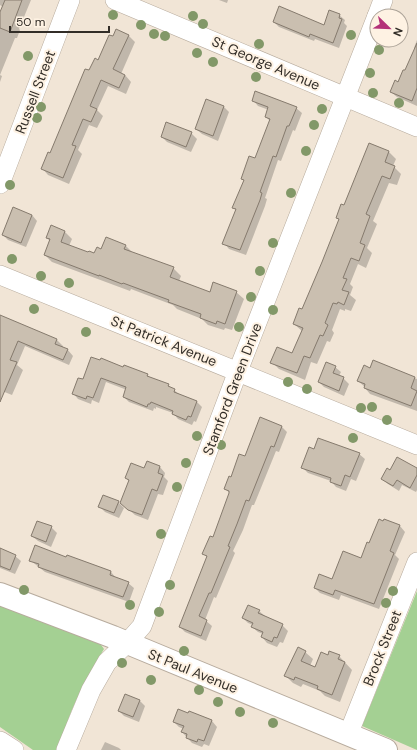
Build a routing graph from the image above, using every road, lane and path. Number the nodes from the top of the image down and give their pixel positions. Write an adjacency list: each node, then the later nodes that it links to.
1 (70, 0): 6 (street, Russell Street)
2 (114, 0): 4 (street, St George Avenue)
3 (369, 37): 4 (street, Stamford Green Drive)
4 (346, 97): 5 (street, St George Avenue); 8 (street, Stamford Green Drive)
5 (417, 126)
6 (0, 184)
7 (0, 275): 8 (street, St Patrick Avenue)
8 (238, 371): 9 (street, St Patrick Avenue); 12 (street, Stamford Green Drive)
9 (417, 445)
10 (417, 562): 13 (street, Brock Street)
11 (0, 594): 12 (main road, St Paul Avenue)
12 (127, 643): 13 (main road, St Paul Avenue); 16 (street, Stamford Green Drive)
13 (348, 734): 17 (main road, St Paul Avenue)
14 (0, 741): 15 (street)
15 (14, 750)
16 (66, 750)
17 (386, 750)

